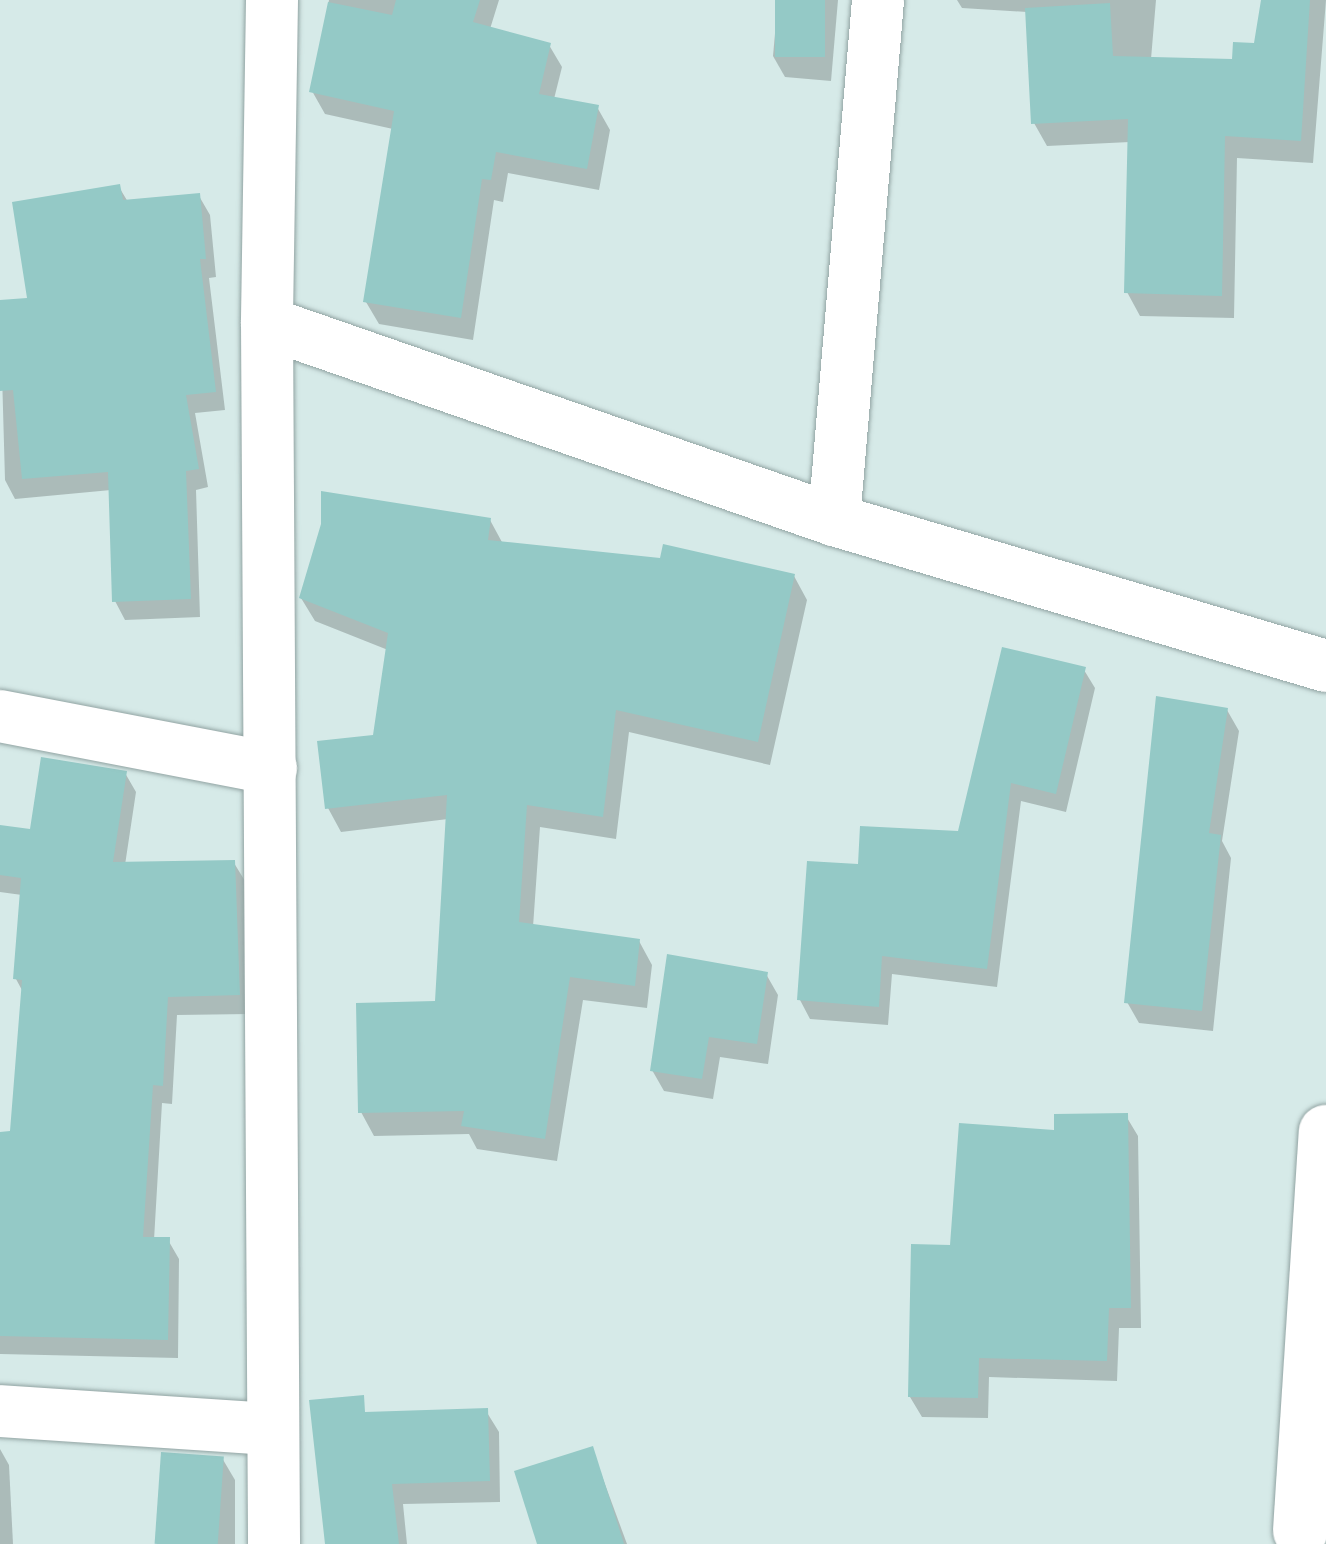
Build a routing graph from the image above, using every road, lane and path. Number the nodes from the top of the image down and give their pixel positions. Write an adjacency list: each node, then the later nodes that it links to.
1 (272, 0): 3 (street)
2 (878, 0): 4 (street)
3 (267, 323): 4 (street); 7 (street)
4 (834, 520): 5 (street)
5 (1326, 666)
6 (0, 716): 7 (street)
7 (270, 768): 10 (street)
8 (1326, 1132): 11 (street)
9 (0, 1411): 10 (street)
10 (270, 1429): 12 (street)
11 (1295, 1532)
12 (274, 1544)

